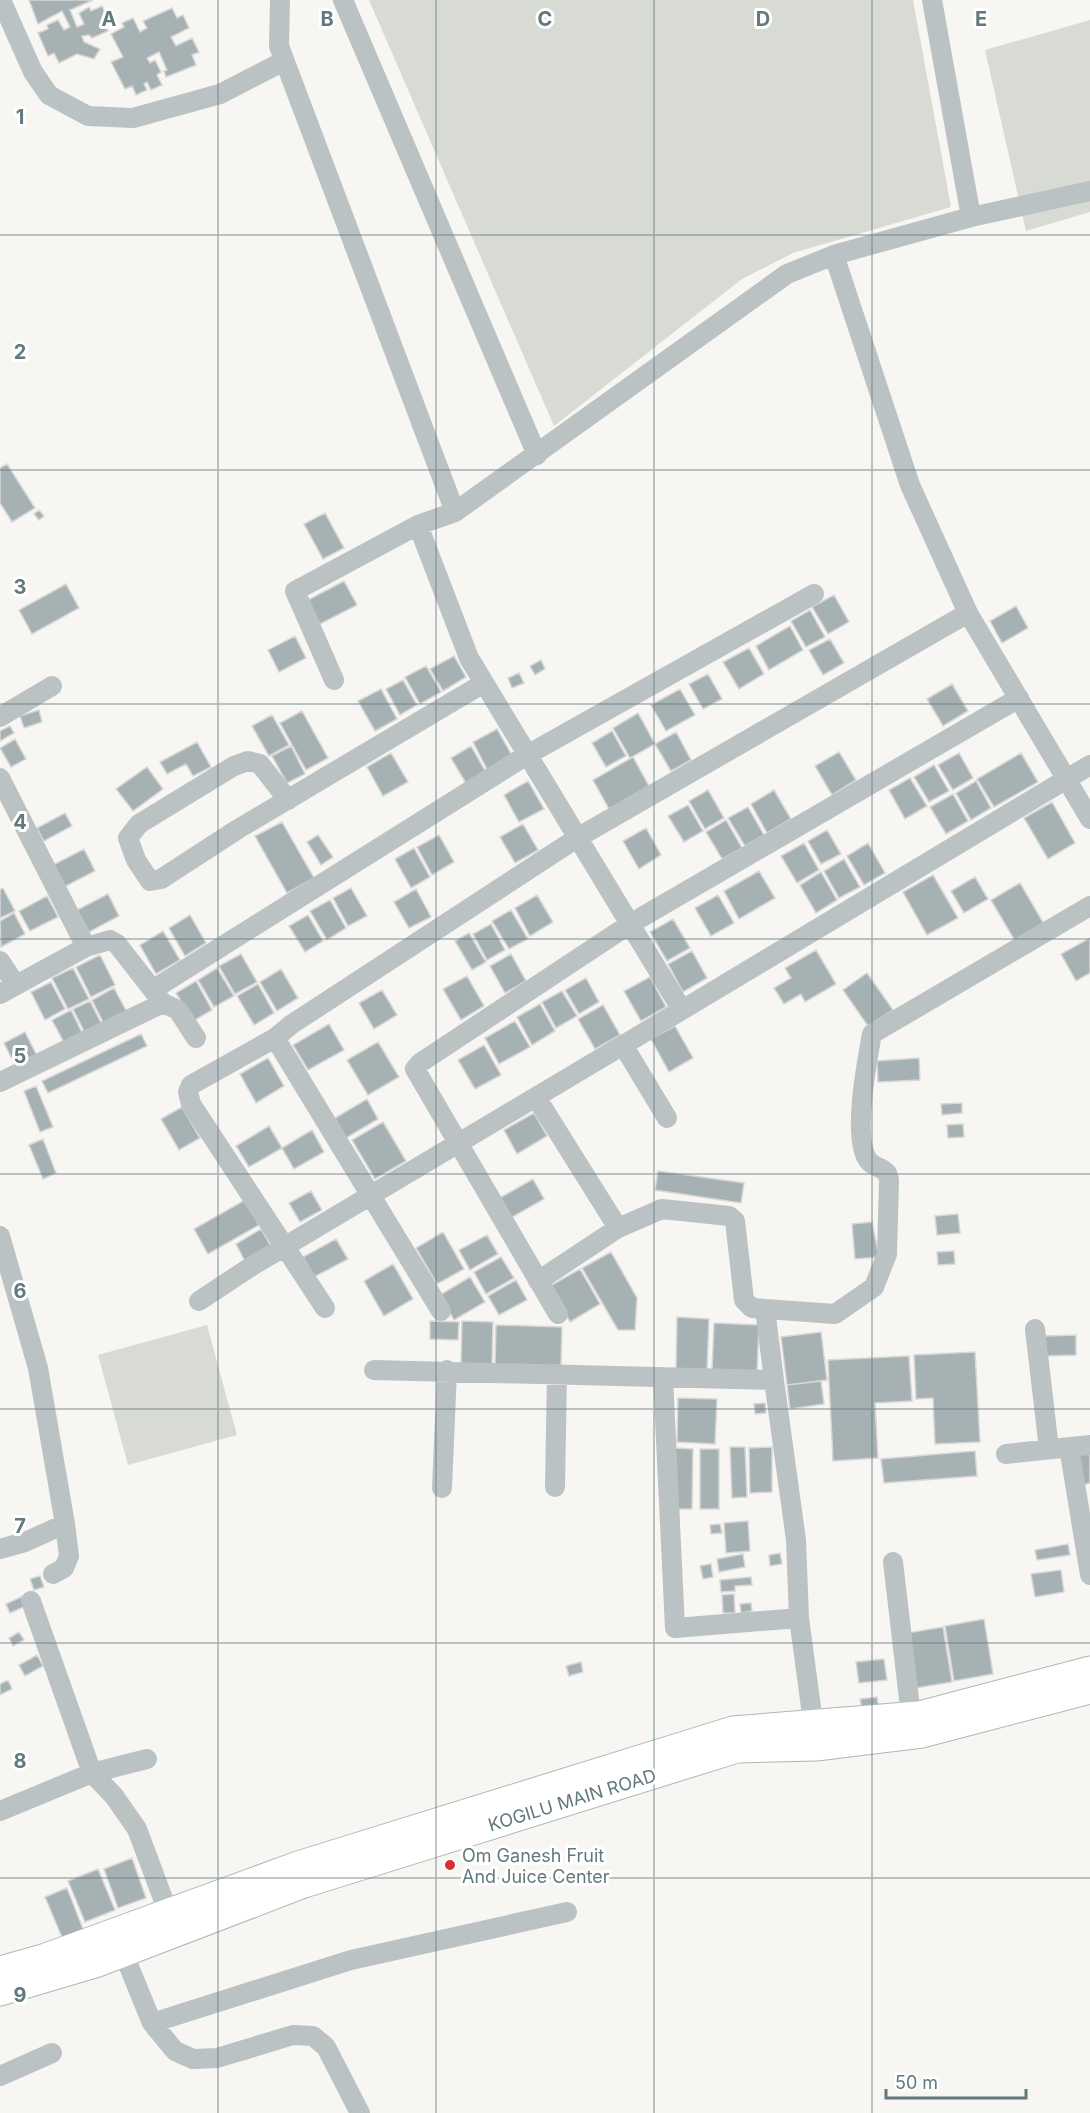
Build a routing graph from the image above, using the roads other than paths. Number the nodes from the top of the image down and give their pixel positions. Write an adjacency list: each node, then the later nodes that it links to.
1 (1, 0): 5 (street)
2 (280, 0): 5 (street)
3 (344, 0): 9 (street)
4 (932, 0): 7 (street)
5 (284, 61): 10 (street)
6 (1090, 191): 7 (street)
7 (971, 217): 8 (street)
8 (834, 255): 9 (street); 13 (street)
9 (537, 454): 10 (street)
10 (455, 512): 11 (street)
11 (418, 525): 14 (street); 15 (street)
12 (814, 594): 19 (street)
13 (968, 613): 17 (street); 25 (street)
14 (334, 680)
15 (484, 683): 19 (street); 23 (street)
16 (52, 686): 18 (street)
17 (1019, 698): 22 (street); 27 (street)
18 (0, 717)
19 (527, 754): 25 (street); 31 (street)
20 (1090, 765): 22 (street)
21 (0, 778): 28 (street)
22 (1066, 779): 24 (street); 32 (street)
23 (288, 800): 23 (street)
24 (1090, 819)
25 (577, 838): 27 (street); 34 (street)
26 (1090, 906): 47 (street)
27 (630, 924): 32 (street); 39 (street)
28 (87, 947): 30 (street); 31 (street)
29 (0, 962): 30 (street)
30 (8, 989)
31 (159, 996): 33 (street); 36 (street)
32 (682, 1010): 35 (street)
33 (196, 1038)
34 (275, 1038): 40 (street); 43 (street)
35 (623, 1045): 37 (street); 38 (street)
36 (0, 1082)
37 (536, 1097): 39 (street); 41 (street)
38 (667, 1118)
39 (457, 1144): 40 (street); 44 (street)
40 (370, 1196): 43 (street); 48 (street)
41 (618, 1228): 44 (street); 47 (street)
42 (0, 1236): 62 (street)
43 (286, 1246): 45 (street); 46 (street)
44 (538, 1281): 49 (street)
45 (199, 1301)
46 (325, 1308)
47 (765, 1309): 55 (street)
48 (441, 1311)
49 (558, 1314)
50 (1035, 1329): 58 (street)
51 (374, 1370): 52 (street)
52 (447, 1371): 53 (street); 61 (street)
53 (557, 1374): 54 (street); 60 (street)
54 (663, 1377): 55 (street); 68 (street)
55 (774, 1380): 68 (street)
56 (1090, 1445): 57 (street)
57 (1069, 1447): 58 (street); 66 (street)
58 (1049, 1449): 59 (street)
59 (1006, 1454)
60 (555, 1487)
61 (442, 1488)
62 (65, 1524): 63 (street); 65 (street)
63 (0, 1549)
64 (893, 1562): 71 (street)
65 (53, 1574)
66 (1090, 1575)
67 (32, 1601): 74 (street)
68 (799, 1618): 72 (street)
69 (1090, 1670): 71 (main road, KOGILU MAIN ROAD)
70 (1090, 1690): 72 (main road, KOGILU MAIN ROAD)
71 (911, 1716): 72 (main road, KOGILU MAIN ROAD)
72 (815, 1735): 76 (main road, KOGILU MAIN ROAD); 78 (main road, KOGILU MAIN ROAD)
73 (147, 1759): 74 (street)
74 (92, 1773): 75 (street); 76 (street)
75 (0, 1811)
76 (168, 1912): 79 (main road, KOGILU MAIN ROAD)
77 (567, 1912): 82 (street)
78 (123, 1952): 79 (main road, KOGILU MAIN ROAD); 82 (street)
79 (65, 1961): 80 (main road, KOGILU MAIN ROAD); 81 (main road, KOGILU MAIN ROAD)
80 (0, 1969)
81 (0, 1992)
82 (152, 2023): 85 (street)
83 (52, 2053): 84 (street)
84 (0, 2076)
85 (360, 2113)

